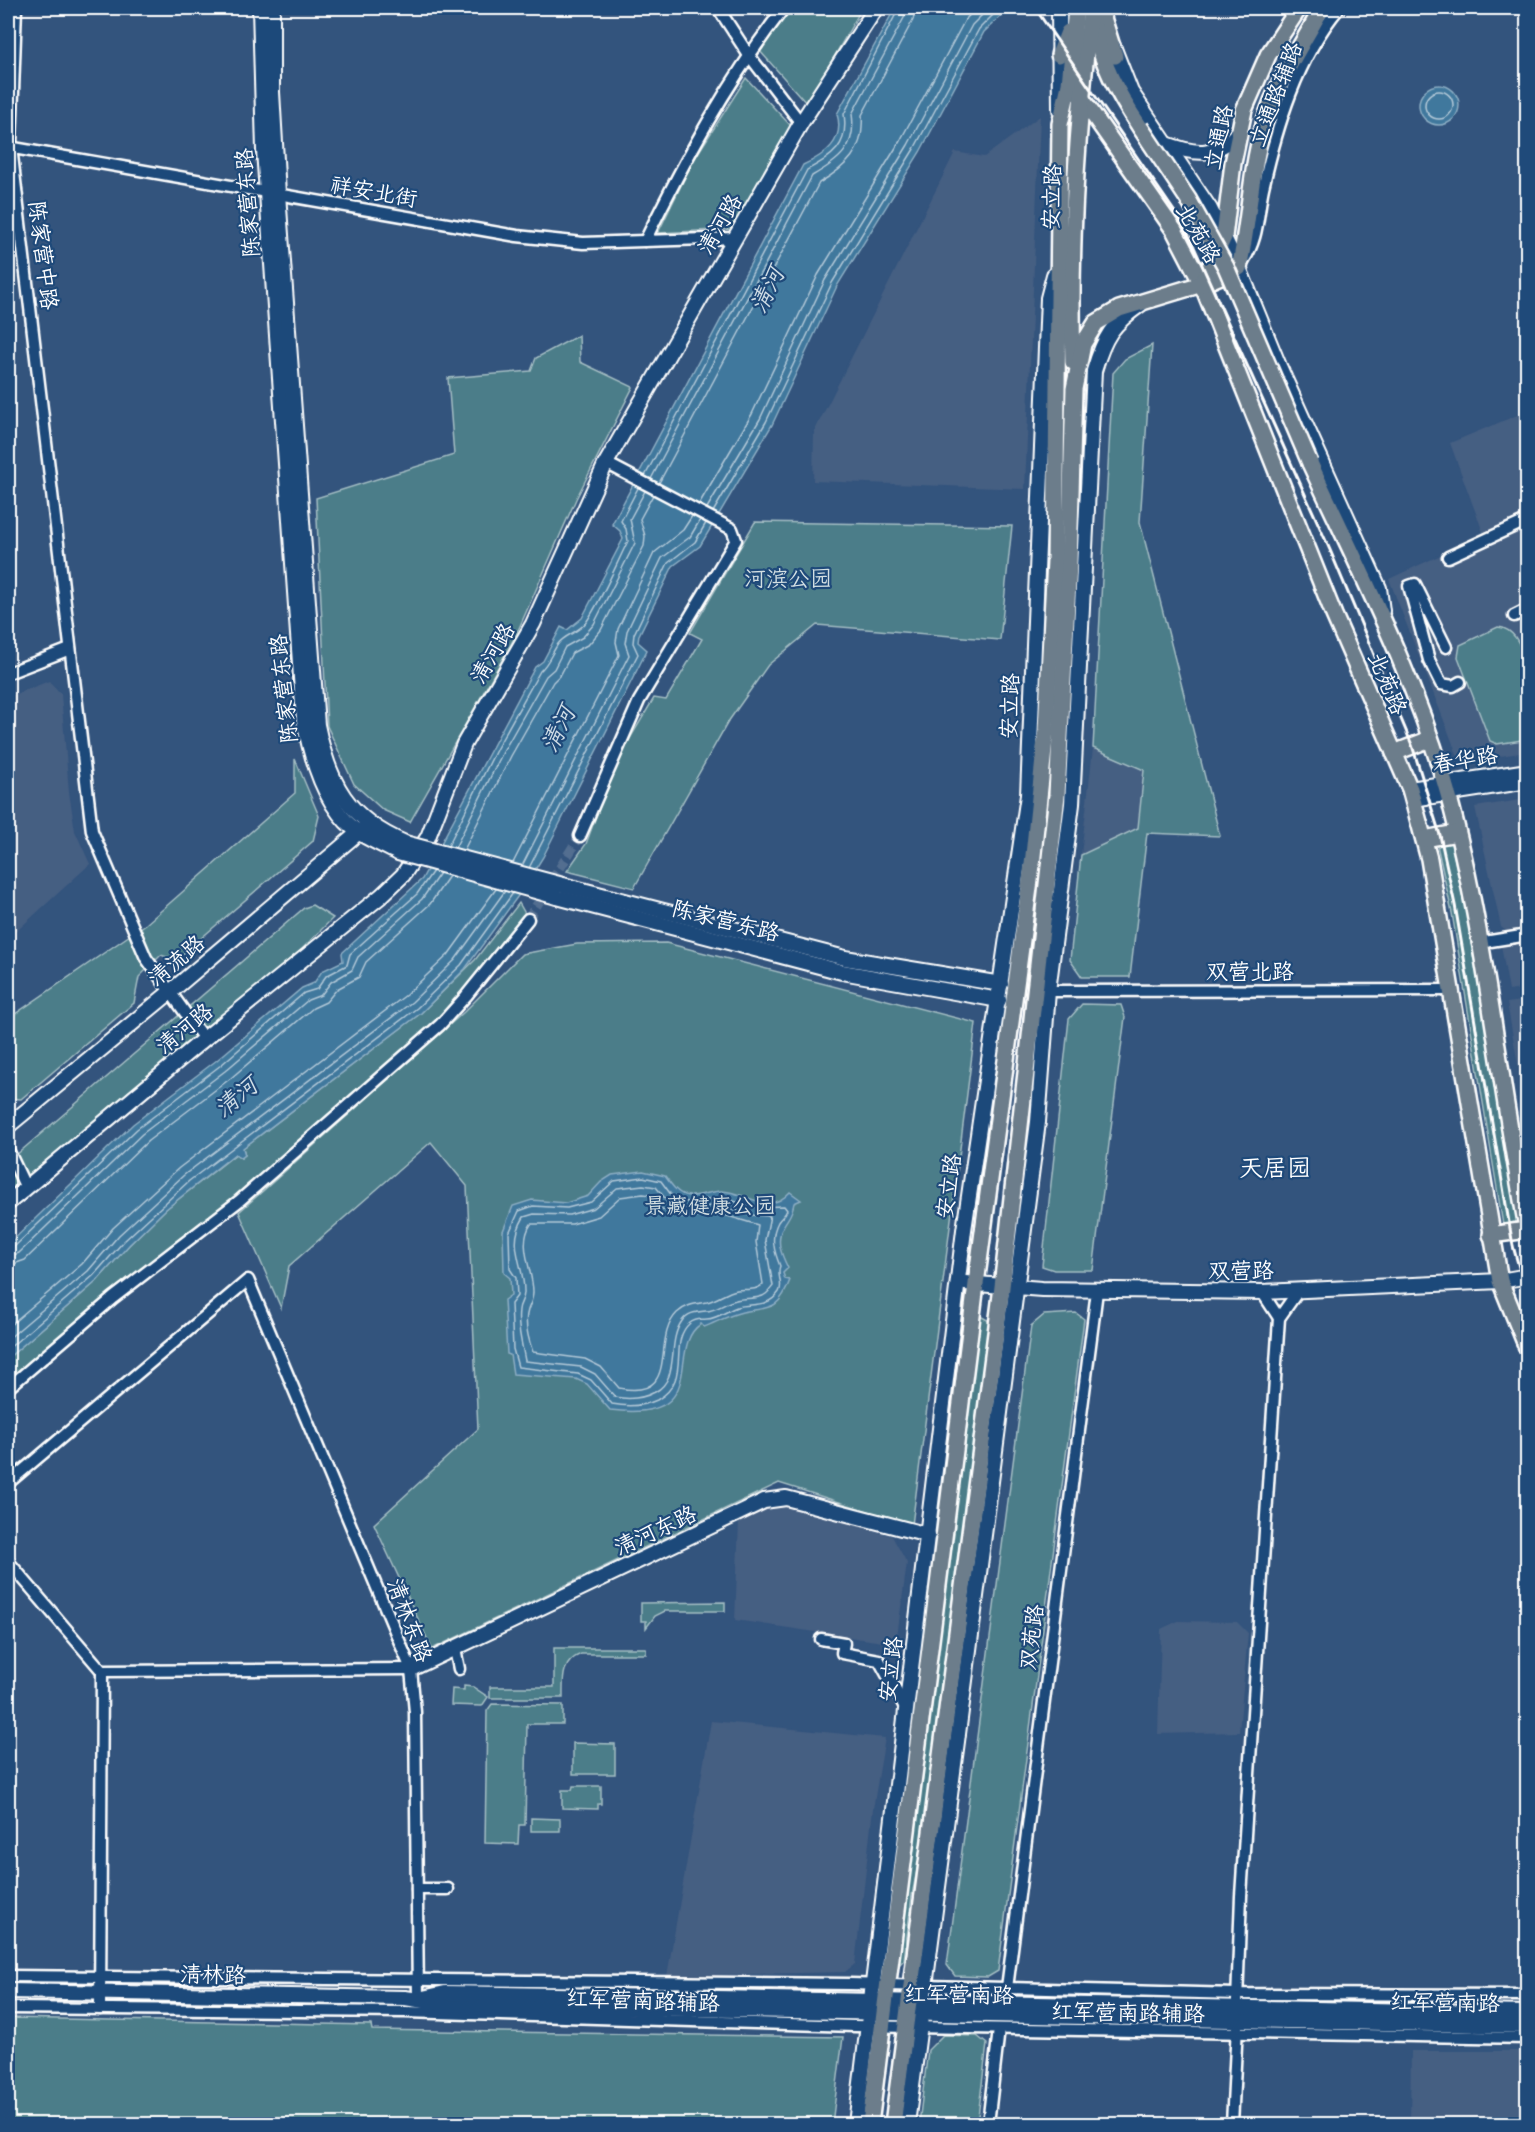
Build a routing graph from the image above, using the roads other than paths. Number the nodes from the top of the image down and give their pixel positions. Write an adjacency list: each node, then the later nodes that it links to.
1 (16, 8): 21 (street, 陈家营中路)
2 (260, 8): 22 (street, 陈家营东路)
3 (272, 8): 22 (street, 陈家营东路)
4 (718, 8): 13 (street)
5 (784, 8): 13 (street)
6 (876, 8): 17 (street, 清河路)
7 (1059, 8): 14 (street, 安立路)
8 (1109, 8): 15 (street, 北苑路)
9 (1299, 8): 19 (main road, 立通路)
10 (1322, 8): 27 (main road, 立通路)
11 (1339, 8): 27 (street, 立通路辅路)
12 (1087, 9): 14 (main road); 15 (main road); 16 (main road, 安立路); 36 (main road, 北苑路, bridge)
13 (748, 54): 17 (street); 25 (street)
14 (1059, 55): 18 (street, 安立路)
15 (1114, 56): 20 (street, 北苑路)
16 (1074, 90): 18 (main road, 安立路); 28 (main road, 北苑路); 30 (main road, 安立路)
17 (801, 123): 24 (street, 清河路)
18 (1060, 124): 26 (main road, 安立路)
19 (1240, 130): 20 (street); 23 (main road, 立通路)
20 (1164, 143): 23 (street, 北苑路)
21 (9, 147): 22 (street, 祥安北街); 38 (street, 陈家营中路)
22 (272, 194): 25 (street, 祥安北街); 47 (street, 陈家营东路)
23 (1224, 237): 27 (street, 北苑路); 28 (main road, 立通路)
24 (736, 238): 25 (street, 祥安北街); 31 (street, 清河路)
25 (645, 241)
26 (1059, 252): 55 (street, 安立路); 70 (main road, 安立路)
27 (1239, 268): 28 (main road, 安立路); 36 (street, 北苑路)
28 (1203, 284): 29 (main road, 安立路); 42 (main road, 北苑路)
29 (1143, 303): 30 (main road, 安立路); 57 (street, 安立路)
30 (1074, 389): 71 (main road, 安立路)
31 (606, 463): 49 (street); 60 (street, 清河路)
32 (1527, 520): 33 (street)
33 (1448, 557)
34 (1527, 609): 35 (street)
35 (1514, 616)
36 (1383, 622): 41 (main road, 北苑路)
37 (1446, 647): 40 (street)
38 (70, 649): 39 (street); 58 (street, 陈家营中路)
39 (8, 673)
40 (1460, 682)
41 (1430, 739): 42 (main road); 45 (main road, 北苑路)
42 (1394, 753): 46 (main road, 北苑路)
43 (1527, 771): 45 (street, 春华路)
44 (1527, 781): 45 (street, 春华路)
45 (1446, 788): 46 (street, 春华路); 48 (main road, 北苑路)
46 (1411, 794): 50 (main road, 北苑路)
47 (364, 828): 51 (street, 陈家营东路, bridge); 58 (street, 清流路)
48 (1457, 833): 50 (main road); 54 (main road, 北苑路)
49 (580, 836)
50 (1424, 839): 56 (main road, 北苑路)
51 (560, 891): 55 (street, 陈家营东路); 59 (street, 陈家营东路)
52 (528, 918): 78 (street)
53 (1527, 934): 54 (street)
54 (1478, 943): 65 (main road, 北苑路)
55 (1002, 984): 59 (street, 安立路)
56 (1452, 990): 57 (street, 双营北路); 66 (main road, 北苑路)
57 (1048, 991): 71 (street, 安立路)
58 (170, 993): 60 (street, 陈家营中路); 61 (street, 清流路)
59 (999, 1000): 69 (street, 安立路)
60 (204, 1039): 63 (street, 清河路)
61 (8, 1126)
62 (8, 1150): 63 (street)
63 (26, 1188): 64 (street, 清河路)
64 (8, 1203)
65 (1527, 1231): 66 (main road)
66 (1491, 1235): 68 (main road, 北苑路)
67 (1527, 1276): 68 (street, 双营路)
68 (1500, 1281): 73 (street, 双营路); 75 (main road, 北苑路)
69 (956, 1282): 70 (street, 双营路); 80 (street, 安立路)
70 (976, 1284): 71 (street, 双营路); 100 (main road, 安立路)
71 (1010, 1288): 72 (street, 双营路); 101 (main road, 安立路)
72 (1096, 1291): 74 (street, 双营路); 93 (street, 双苑路)
73 (1298, 1291): 74 (street, 双营路); 76 (street)
74 (1262, 1292): 76 (street)
75 (1520, 1312): 77 (main road, 北苑路)
76 (1279, 1318): 104 (street)
77 (1527, 1350)
78 (8, 1388)
79 (8, 1483): 84 (street, 清林东路)
80 (928, 1535): 84 (street, 清河东路); 87 (street, 安立路)
81 (8, 1561): 86 (street)
82 (821, 1639): 87 (street)
83 (456, 1654): 85 (street)
84 (411, 1669): 86 (street); 88 (street, 清林东路)
85 (459, 1669)
86 (102, 1671): 91 (street)
87 (907, 1711): 100 (street, 安立路)
88 (417, 1889): 89 (street); 92 (street, 清林东路)
89 (448, 1889)
90 (8, 1976): 91 (street, 红军营南路辅路)
91 (101, 1978): 92 (street, 红军营南路辅路); 95 (street)
92 (417, 1980): 99 (street, 清林东路); 100 (street, 红军营南路辅路)
93 (1007, 1988): 101 (street, 红军营南路辅路); 104 (street, 红军营南路辅路)
94 (8, 1991): 95 (street, 清林路)
95 (100, 1994): 99 (street, 清林路); 103 (street)
96 (1527, 1995): 104 (street, 红军营南路辅路)
97 (706, 1996): 98 (street, 红军营南路); 99 (street, 红军营南路); 100 (street, 红军营南路)
98 (737, 1997)
99 (418, 1999): 100 (street, 红军营南路)
100 (879, 2006): 101 (street, 红军营南路); 101 (street, 红军营南路辅路); 103 (street, 红军营南路辅路); 109 (street, 安立路); 110 (main road, 安立路)
101 (915, 2007): 104 (street, 红军营南路); 107 (street, 红军营南路辅路); 111 (main road, 安立路); 112 (street, 安立路)
102 (8, 2008): 103 (street, 红军营南路辅路)
103 (100, 2009)
104 (1237, 2013): 105 (street, 红军营南路); 106 (street, 红军营南路); 107 (street, 红军营南路辅路); 108 (street, 红军营南路辅路); 114 (street)
105 (1527, 2013)
106 (1527, 2026)
107 (999, 2029): 113 (street)
108 (1527, 2038)
109 (856, 2124)
110 (870, 2124)
111 (893, 2124)
112 (907, 2124)
113 (988, 2124)
114 (1232, 2124)

